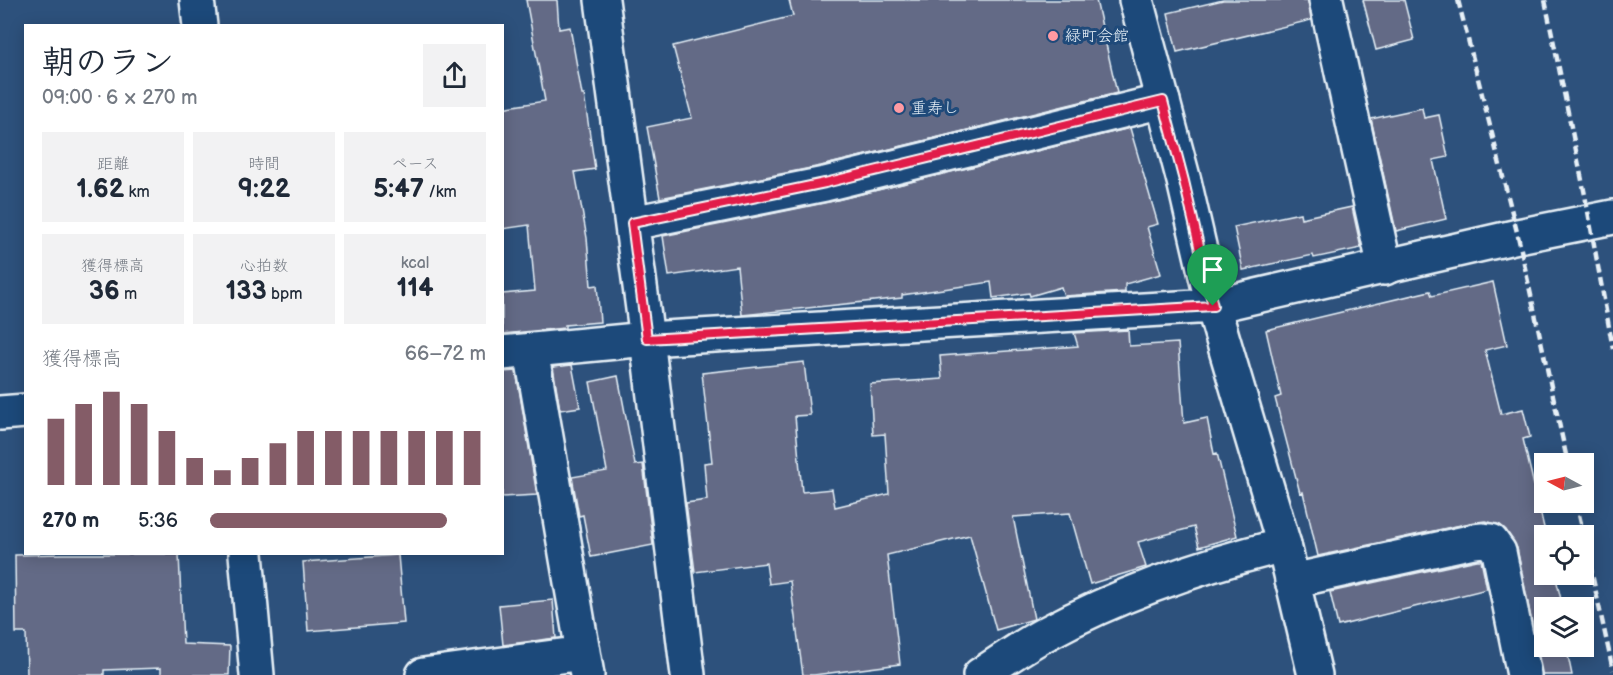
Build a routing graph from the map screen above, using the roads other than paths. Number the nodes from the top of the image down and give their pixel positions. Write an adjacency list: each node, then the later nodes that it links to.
1 (197, 0): 5 (street)
2 (602, 0): 8 (street)
3 (1136, 0): 6 (street)
4 (1326, 0): 9 (street)
5 (200, 24)
6 (1163, 101): 8 (street); 10 (street)
7 (1613, 217): 9 (street)
8 (632, 223): 11 (street)
9 (1385, 268): 10 (street)
10 (1213, 306): 11 (street); 15 (street)
11 (647, 339): 12 (street); 21 (street)
12 (517, 351): 18 (street)
13 (24, 411): 14 (street)
14 (0, 413)
15 (1284, 545): 17 (street); 22 (street)
16 (246, 555): 19 (street)
17 (1292, 581): 23 (street); 24 (street)
18 (585, 664): 20 (street)
19 (257, 675)
20 (423, 675)
21 (688, 675)
22 (980, 675)
23 (1315, 675)
24 (1524, 675)

